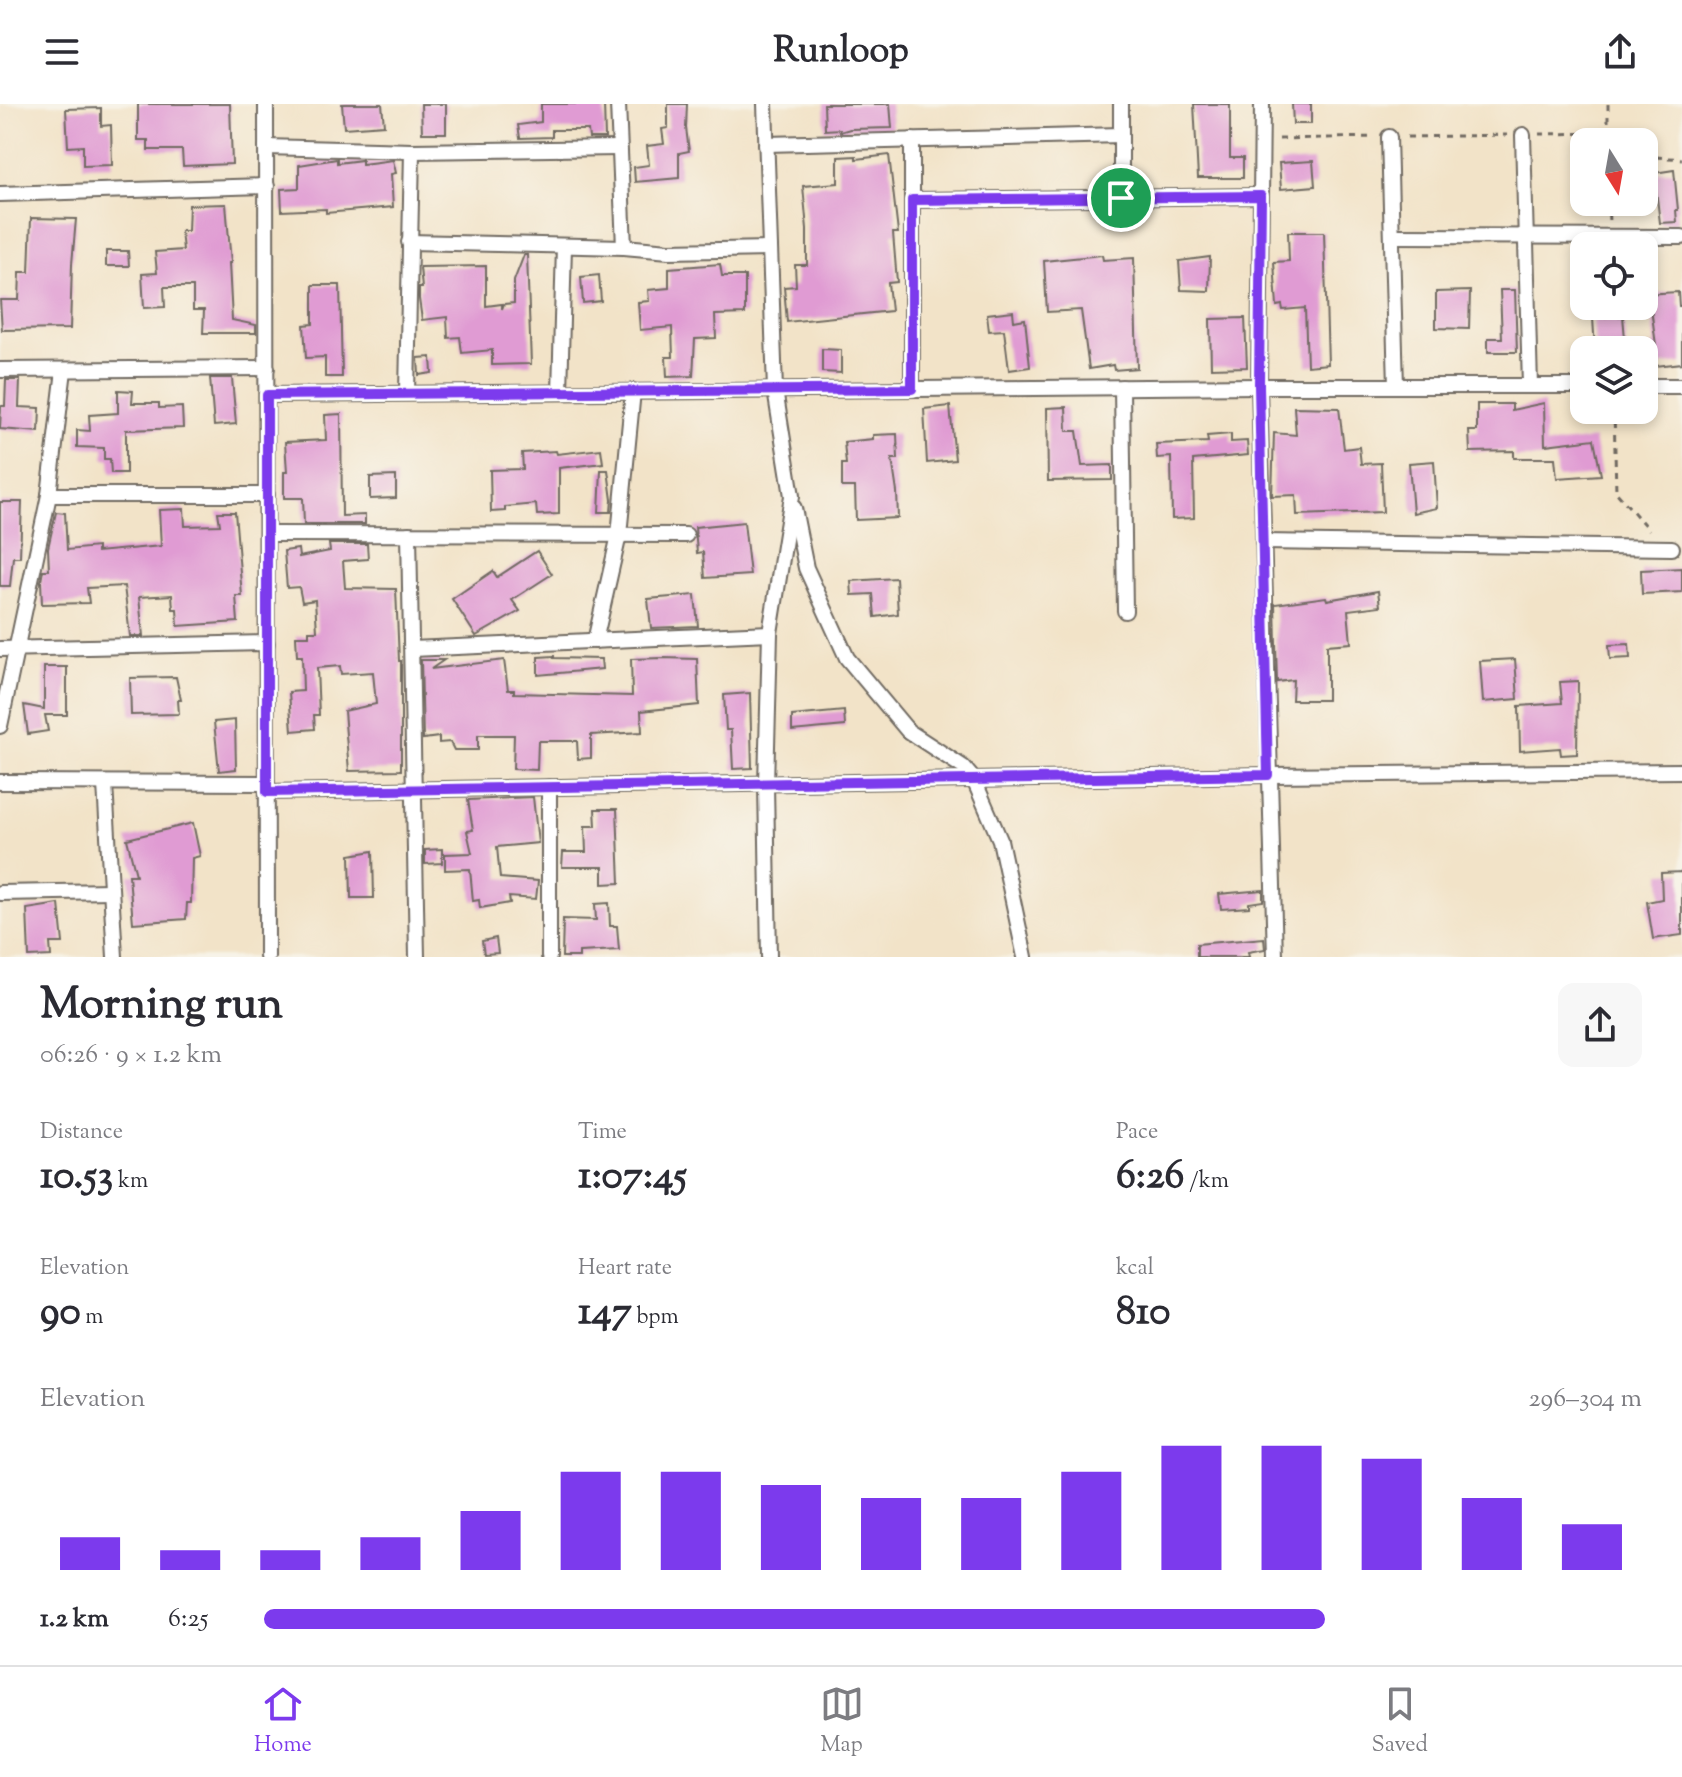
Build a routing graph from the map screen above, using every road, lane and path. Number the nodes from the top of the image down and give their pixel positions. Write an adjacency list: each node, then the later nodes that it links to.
1 (266, 104): 15 (street)
2 (618, 104): 16 (street)
3 (765, 104): 14 (street)
4 (1121, 104): 9 (street)
5 (1262, 104): 12 (street)
6 (1608, 104): 7 (path)
7 (1608, 128)
8 (1570, 134): 10 (path)
9 (1121, 135): 13 (street); 23 (street)
10 (1523, 135): 11 (path); 26 (street)
11 (1389, 137): 12 (path); 25 (street)
12 (1262, 139): 22 (street)
13 (912, 140): 14 (street); 24 (street)
14 (766, 144): 31 (street)
15 (266, 147): 17 (street); 20 (street)
16 (619, 148): 17 (street); 30 (street)
17 (412, 151): 28 (street)
18 (1658, 157): 19 (path)
19 (1682, 159)
20 (267, 186): 21 (street); 32 (street)
21 (0, 194)
22 (1261, 196): 23 (street); 35 (street)
23 (1121, 198): 24 (street)
24 (912, 200): 42 (street)
25 (1392, 236): 26 (street); 36 (street)
26 (1526, 236): 27 (street); 37 (street)
27 (1682, 237)
28 (409, 242): 29 (street); 46 (street)
29 (564, 246): 30 (street); 45 (street)
30 (624, 247): 31 (street)
31 (770, 249): 43 (street)
32 (267, 368): 34 (street); 47 (street)
33 (0, 370): 34 (street)
34 (64, 370): 49 (street)
35 (1259, 386): 36 (street); 41 (street); 57 (street)
36 (1396, 386): 37 (street)
37 (1530, 386): 38 (street)
38 (1570, 386)
39 (1658, 386): 40 (street)
40 (1682, 386)
41 (1122, 387): 42 (street); 59 (street)
42 (912, 389): 43 (street)
43 (775, 390): 44 (street); 51 (street)
44 (633, 391): 45 (street); 55 (street)
45 (560, 392): 46 (street)
46 (407, 393): 47 (street)
47 (267, 395): 50 (street)
48 (1614, 424): 52 (path)
49 (49, 495): 50 (street); 64 (street)
50 (267, 495): 53 (street)
51 (792, 496): 60 (street); 69 (street)
52 (1650, 532)
53 (267, 534): 54 (street); 62 (street)
54 (409, 534): 55 (street); 65 (street)
55 (619, 535): 56 (street); 61 (street)
56 (686, 535)
57 (1263, 542): 58 (street); 68 (street)
58 (1672, 548)
59 (1125, 611)
60 (770, 633): 61 (street); 72 (street)
61 (595, 641): 65 (street)
62 (267, 643): 64 (street); 74 (street)
63 (0, 649): 64 (street)
64 (16, 649): 66 (street)
65 (412, 649): 75 (street)
66 (0, 726)
67 (1682, 771): 68 (street)
68 (1268, 775): 69 (street); 84 (street)
69 (974, 780): 72 (street); 83 (street)
70 (0, 782): 71 (street)
71 (105, 784): 74 (street); 76 (street)
72 (766, 784): 73 (street); 82 (street)
73 (549, 787): 75 (street); 81 (street)
74 (267, 788): 75 (street); 79 (street)
75 (416, 789): 80 (street)
76 (111, 891): 77 (street); 78 (street)
77 (0, 893)
78 (115, 957)
79 (267, 957)
80 (417, 957)
81 (549, 957)
82 (769, 957)
83 (1025, 957)
84 (1275, 957)

